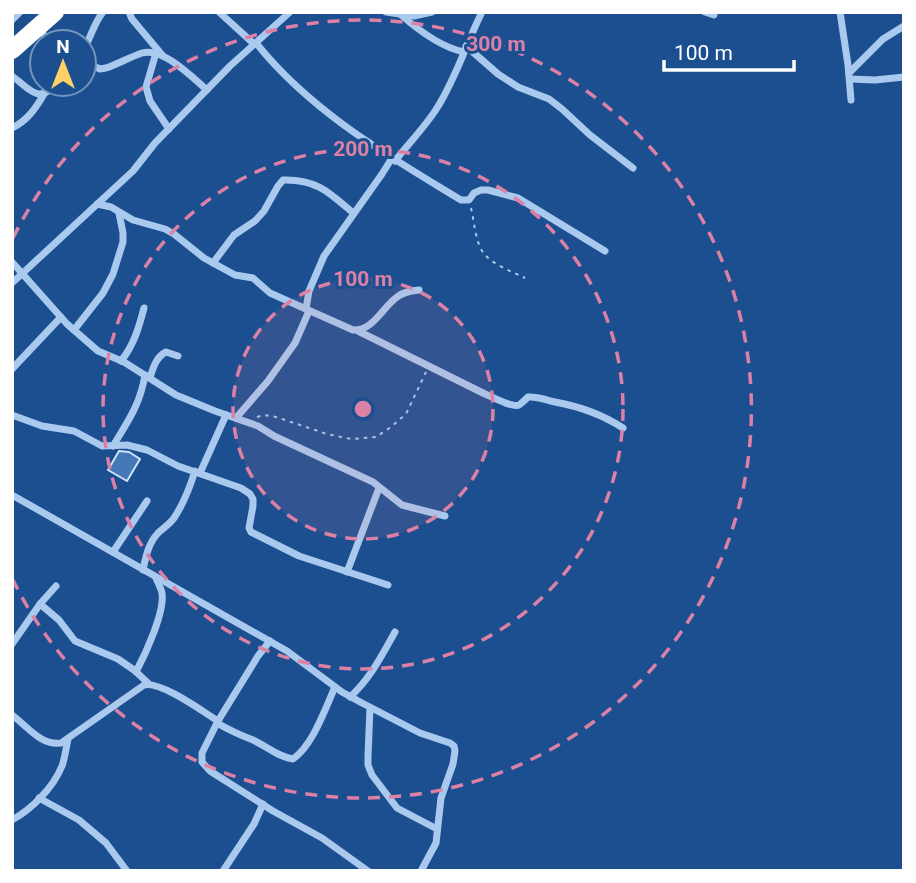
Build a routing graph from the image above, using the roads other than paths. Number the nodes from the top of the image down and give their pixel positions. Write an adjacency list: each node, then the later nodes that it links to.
1 (20, 12): 14 (street)
2 (103, 12): 16 (street)
3 (129, 12): 20 (street)
4 (219, 12): 17 (street)
5 (290, 12): 17 (street)
6 (386, 12): 11 (street)
7 (432, 12): 11 (street)
8 (482, 12): 18 (street)
9 (705, 12): 12 (street)
10 (841, 12): 23 (street)
11 (400, 14): 18 (street)
12 (714, 15)
13 (44, 19): 19 (highway)
14 (12, 20)
15 (904, 26): 23 (street)
16 (95, 28)
17 (255, 43): 26 (street); 31 (street)
18 (465, 49): 31 (street); 32 (street)
19 (12, 50)
20 (160, 55): 21 (street); 26 (street); 30 (street)
21 (98, 68)
22 (12, 76): 25 (street)
23 (850, 76): 24 (street); 28 (street)
24 (904, 77)
25 (28, 88)
26 (207, 90): 30 (street)
27 (41, 98): 29 (street)
28 (851, 100)
29 (12, 128)
30 (169, 129): 33 (street)
31 (393, 160): 35 (street); 36 (street)
32 (633, 168)
33 (97, 204): 34 (street); 39 (street)
34 (119, 212): 38 (street); 45 (street)
35 (354, 213): 38 (street); 43 (street)
36 (605, 251)
37 (12, 262): 39 (street)
38 (213, 263): 43 (street)
39 (23, 273): 40 (street); 44 (street)
40 (12, 283)
41 (419, 289): 46 (street)
42 (144, 308): 48 (street)
43 (307, 310): 46 (street); 53 (street)
44 (61, 317): 45 (street); 49 (street)
45 (74, 330): 48 (street)
46 (357, 331): 54 (street)
47 (178, 356): 50 (street)
48 (121, 361): 50 (street)
49 (12, 369)
50 (147, 377): 52 (street); 55 (street)
51 (12, 415): 55 (street)
52 (226, 415): 53 (street); 56 (street)
53 (236, 418): 57 (street)
54 (623, 428)
55 (113, 446): 56 (street)
56 (198, 472): 62 (street); 63 (street)
57 (379, 488): 60 (street); 63 (street)
58 (12, 495): 61 (street)
59 (147, 501): 61 (street)
60 (445, 516)
61 (113, 552): 62 (street)
62 (143, 569): 64 (street)
63 (347, 572): 65 (street)
64 (156, 577): 69 (street); 71 (street)
65 (388, 585)
66 (56, 586): 67 (street)
67 (40, 604): 70 (street); 71 (street)
68 (395, 632): 74 (street)
69 (270, 641): 73 (street); 77 (street)
70 (12, 644)
71 (136, 672): 72 (street)
72 (148, 683): 77 (street); 78 (street)
73 (335, 687): 74 (street); 77 (street)
74 (350, 697): 75 (street)
75 (370, 708): 82 (street); 82 (street)
76 (12, 715): 78 (street)
77 (217, 722): 80 (street)
78 (68, 739): 79 (street)
79 (39, 798): 81 (street); 83 (street)
80 (262, 804): 84 (street); 85 (street)
81 (12, 820)
82 (438, 829): 86 (street)
83 (127, 871)
84 (223, 871)
85 (368, 871)
86 (421, 871)

